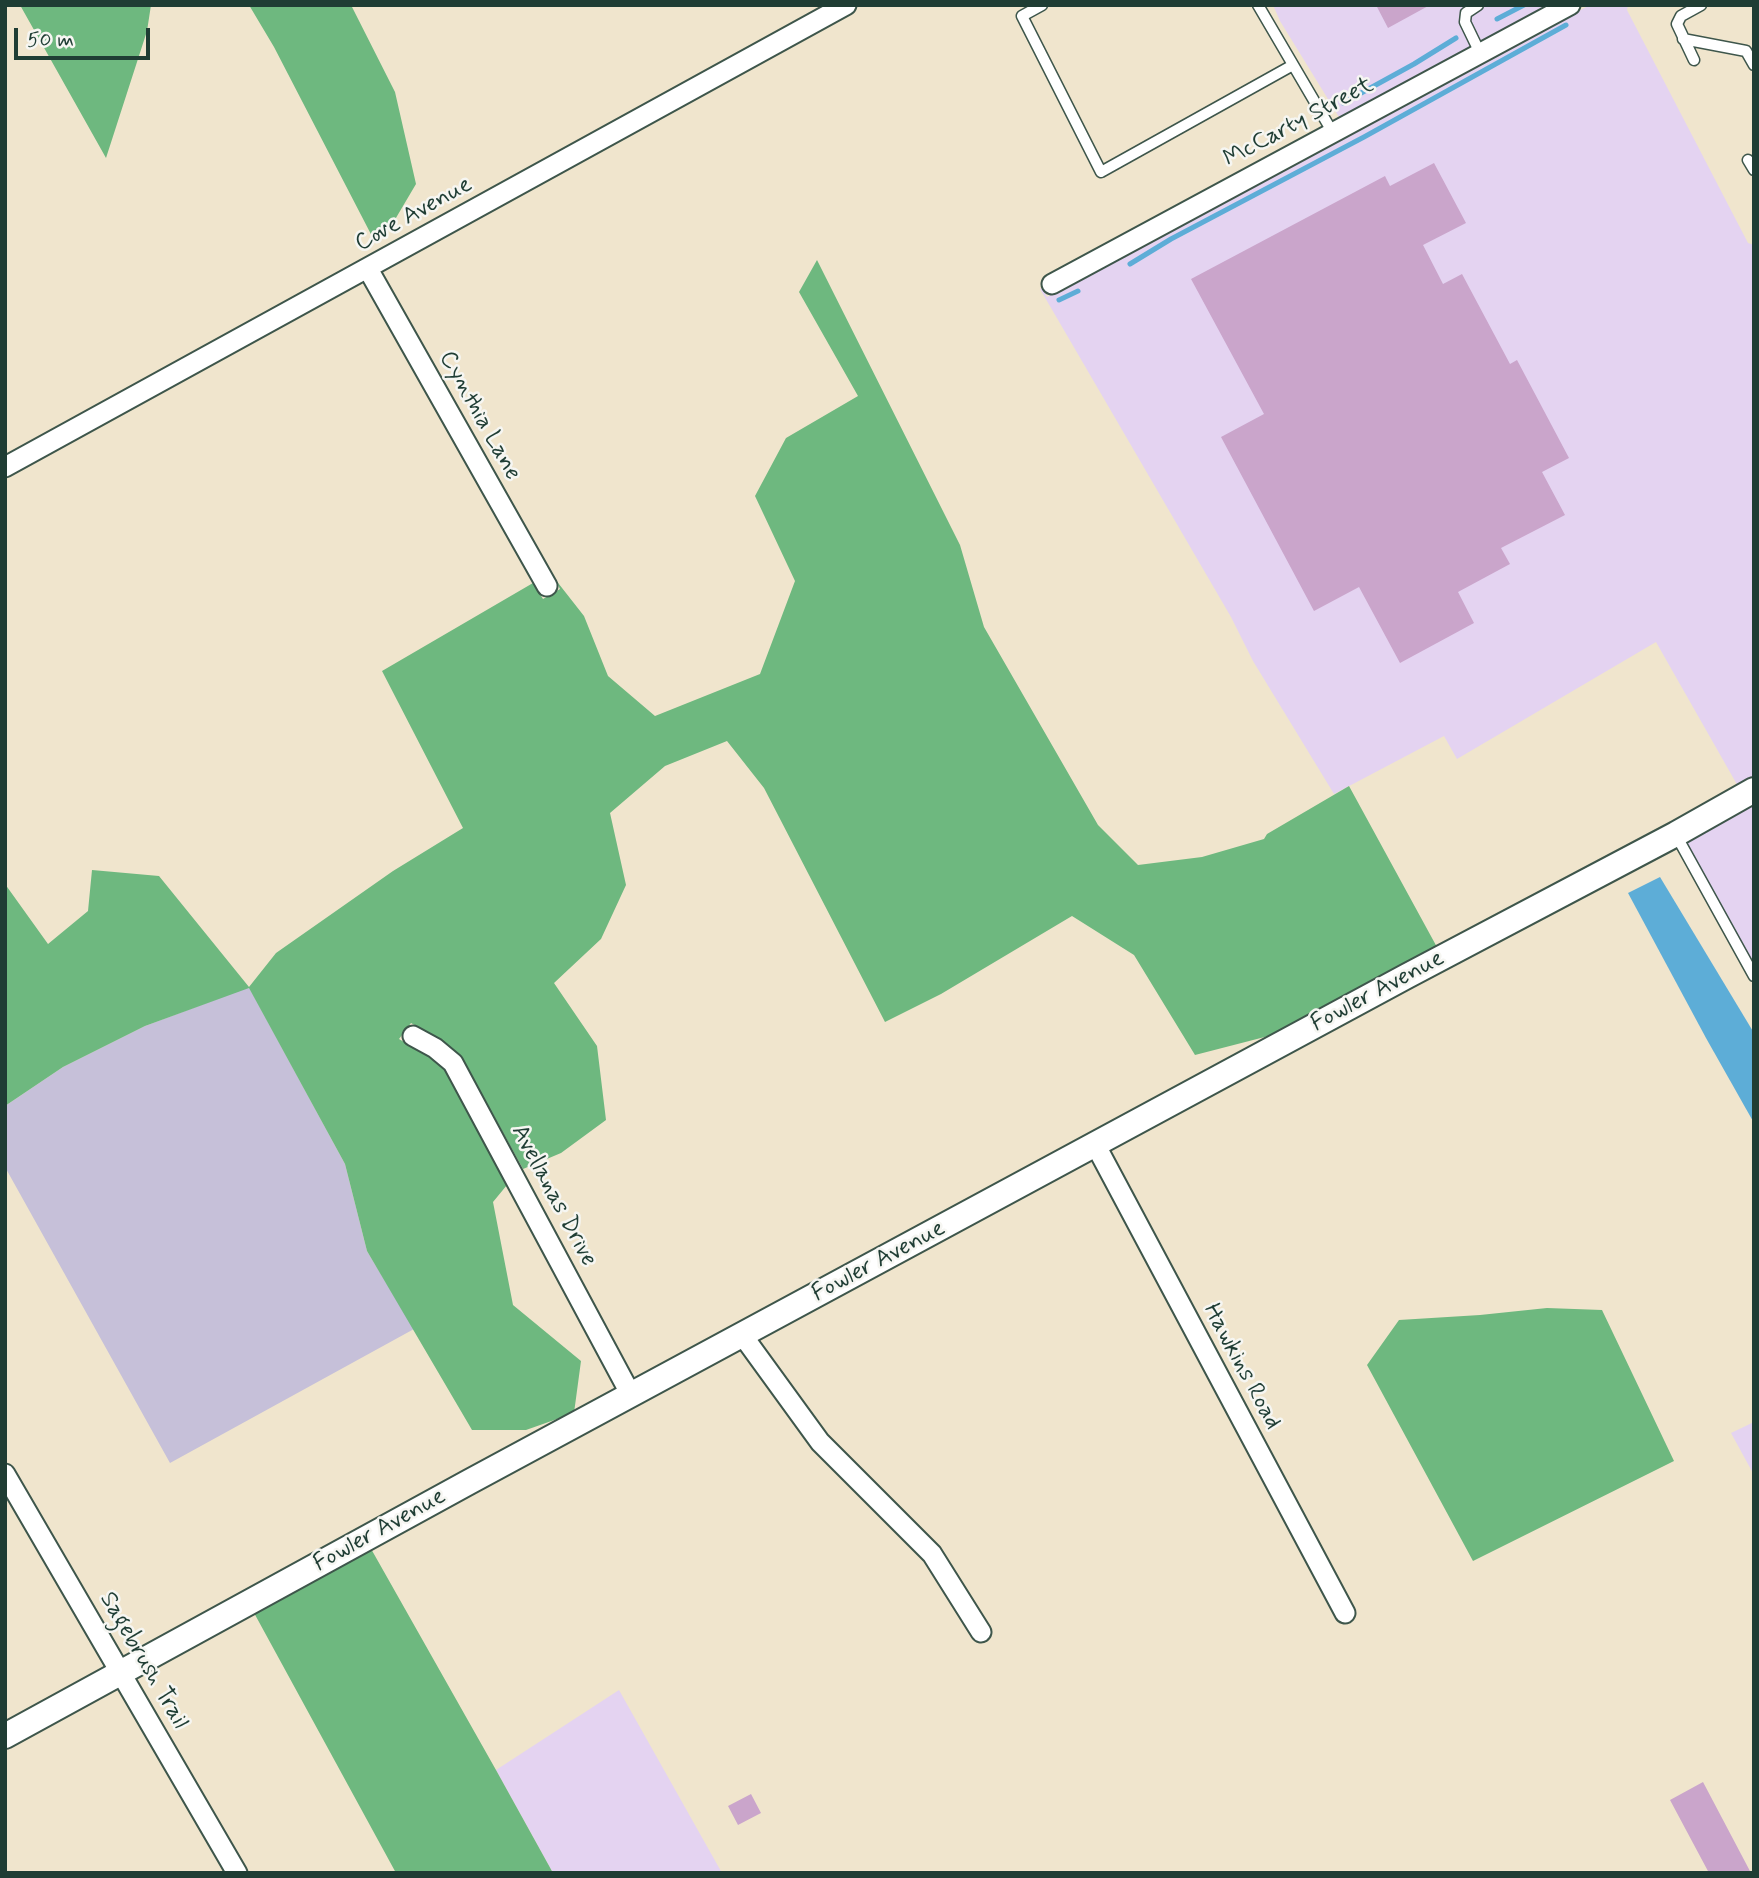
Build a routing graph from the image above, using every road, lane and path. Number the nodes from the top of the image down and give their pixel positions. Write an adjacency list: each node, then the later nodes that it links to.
1 (846, 5): 13 (street, Cove Avenue)
2 (1042, 5): 10 (lane)
3 (1258, 5): 10 (lane)
4 (1478, 5): 8 (lane)
5 (1570, 5): 8 (street, McCarty Street)
6 (1701, 5): 7 (lane)
7 (1683, 39): 9 (lane); 11 (lane)
8 (1480, 53): 12 (street, McCarty Street)
9 (1694, 60)
10 (1293, 65): 12 (lane)
11 (1754, 65)
12 (1333, 133): 14 (street, McCarty Street)
13 (368, 269): 15 (street, Cove Avenue); 16 (street, Cynthia Lane)
14 (1052, 284)
15 (5, 467)
16 (547, 586)
17 (1754, 790): 18 (street, Fowler Avenue)
18 (1676, 834): 19 (lane); 21 (street, Fowler Avenue)
19 (1754, 976)
20 (413, 1036): 23 (street, Avellanas Drive)
21 (1095, 1144): 22 (street, Fowler Avenue); 25 (street, Hawkins Road)
22 (743, 1336): 23 (street, Fowler Avenue); 26 (street)
23 (631, 1395): 27 (street, Fowler Avenue)
24 (5, 1474): 27 (street, Sagebrush Trail)
25 (1345, 1613)
26 (981, 1632)
27 (120, 1672): 28 (street, Fowler Avenue); 29 (street, Sagebrush Trail)
28 (5, 1736)
29 (237, 1873)

